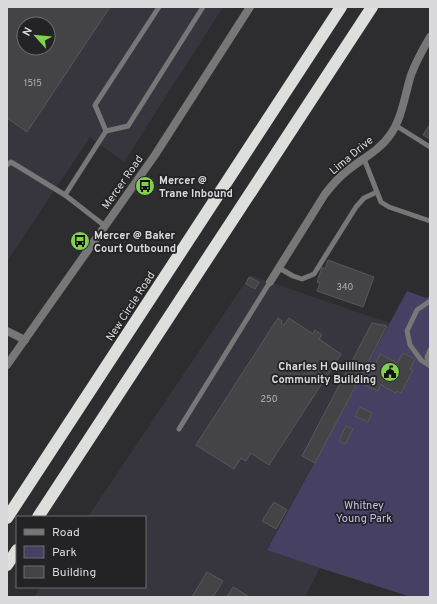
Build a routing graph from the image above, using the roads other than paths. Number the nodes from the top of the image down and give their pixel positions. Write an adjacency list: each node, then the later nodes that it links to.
1 (159, 7): 8 (lane)
2 (203, 7): 8 (lane)
3 (250, 7): 15 (street, Mercer Road)
4 (341, 7): 26 (highway, New Circle Road)
5 (372, 7): 25 (highway)
6 (430, 37): 7 (street, Lima Drive)
7 (395, 125): 9 (lane); 10 (street, Lima Drive)
8 (106, 131): 13 (lane)
9 (430, 147)
10 (364, 159): 12 (lane); 16 (street, Lima Drive)
11 (7, 165): 13 (lane)
12 (376, 192): 14 (lane); 16 (lane)
13 (65, 195): 15 (lane)
14 (430, 221)
15 (105, 226): 20 (street, Mercer Road)
16 (279, 268): 17 (street, Lima Drive)
17 (270, 282): 24 (lane)
18 (430, 301): 23 (lane)
19 (7, 331): 20 (street)
20 (25, 340): 22 (street, Mercer Road)
21 (430, 350): 23 (lane)
22 (7, 365)
23 (430, 366)
24 (179, 429)
25 (39, 516)
26 (7, 518)
27 (16, 552): 28 (highway)
28 (7, 565)

